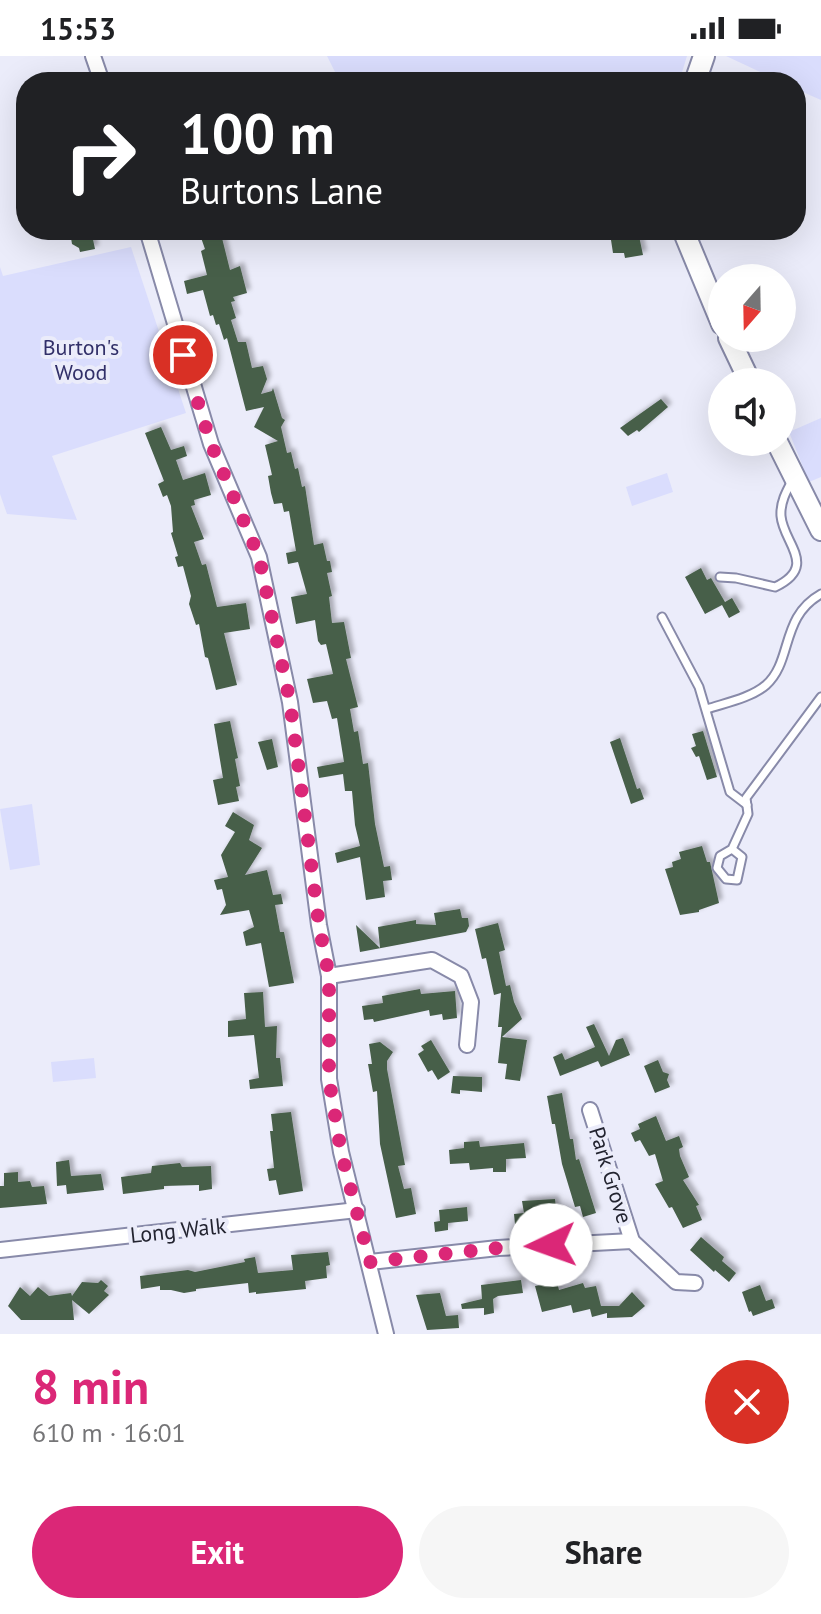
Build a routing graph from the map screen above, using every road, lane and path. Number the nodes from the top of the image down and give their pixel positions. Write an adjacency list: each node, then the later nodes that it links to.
1 (150, 240): 14 (street)
2 (687, 240): 3 (main road)
3 (708, 290)
4 (784, 456): 5 (main road)
5 (794, 477): 6 (main road); 7 (lane)
6 (821, 530)
7 (720, 577)
8 (821, 594): 11 (lane)
9 (662, 617): 11 (lane)
10 (821, 697): 12 (lane)
11 (707, 709): 12 (lane)
12 (747, 805): 13 (lane)
13 (732, 849): 13 (lane)
14 (329, 976): 15 (street); 17 (street)
15 (467, 1045)
16 (590, 1110): 18 (street, Park Grove)
17 (357, 1210): 19 (street, Long Walk); 20 (street)
18 (632, 1241): 20 (street, Park Grove); 21 (street, Park Grove)
19 (0, 1250)
20 (370, 1262): 22 (street)
21 (695, 1283)
22 (386, 1334)

